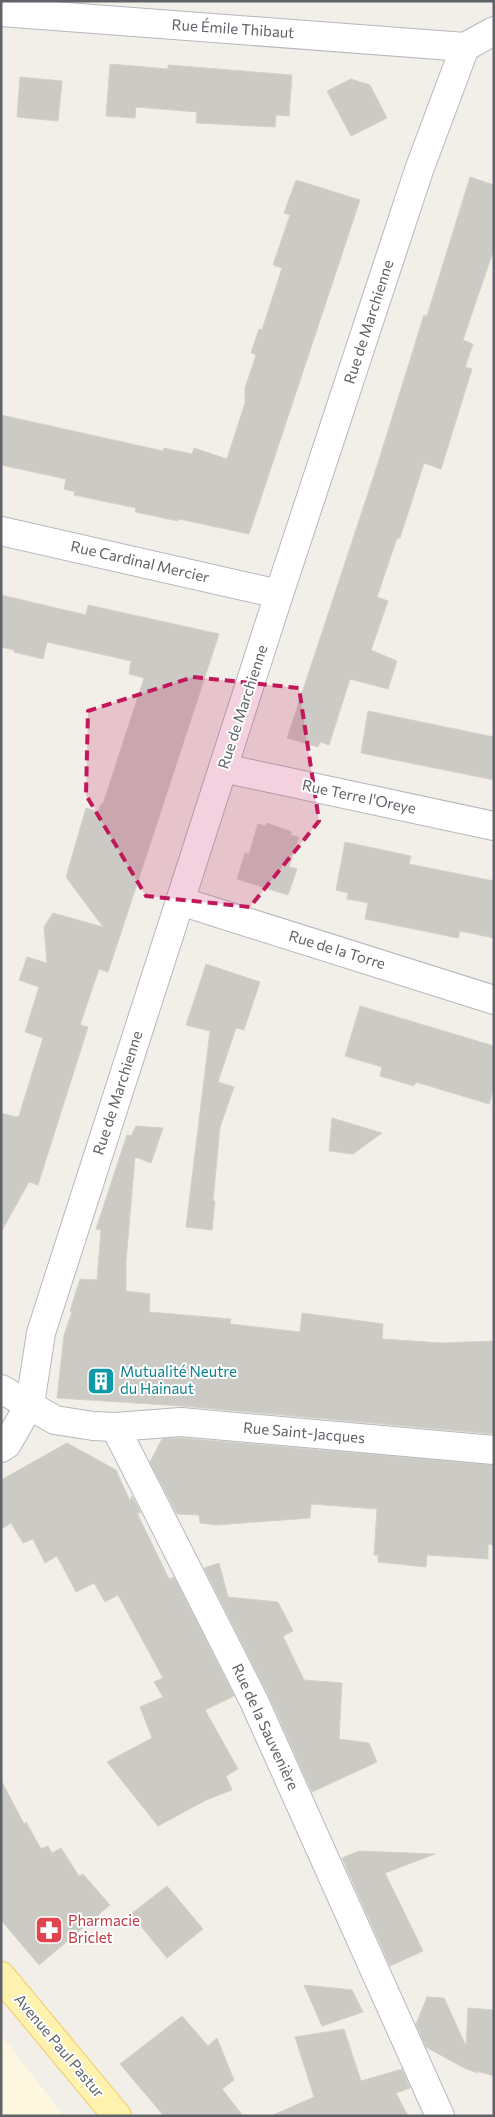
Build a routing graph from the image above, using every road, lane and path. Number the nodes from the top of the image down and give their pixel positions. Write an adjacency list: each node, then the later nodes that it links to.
1 (1, 12): 3 (street, Rue Émile Thibaut)
2 (494, 31): 3 (street)
3 (465, 47): 5 (street, Rue de Marchienne)
4 (1, 531): 5 (street, Rue Cardinal Mercier)
5 (279, 594): 6 (street, Rue de Marchienne)
6 (223, 768): 7 (street, Rue Terre l'Oreye); 8 (street, Rue de Marchienne)
7 (494, 826)
8 (180, 901): 9 (street, Rue de la Torre); 11 (street, Rue de Marchienne)
9 (494, 1000)
10 (1, 1389): 11 (street)
11 (30, 1404): 12 (street); 13 (street)
12 (115, 1427): 14 (street, Rue Saint-Jacques); 17 (street, Rue de la Sauvenière)
13 (1, 1448)
14 (494, 1450)
15 (1, 1976): 16 (main road, Avenue Paul Pastur)
16 (117, 2116)
17 (440, 2116)

